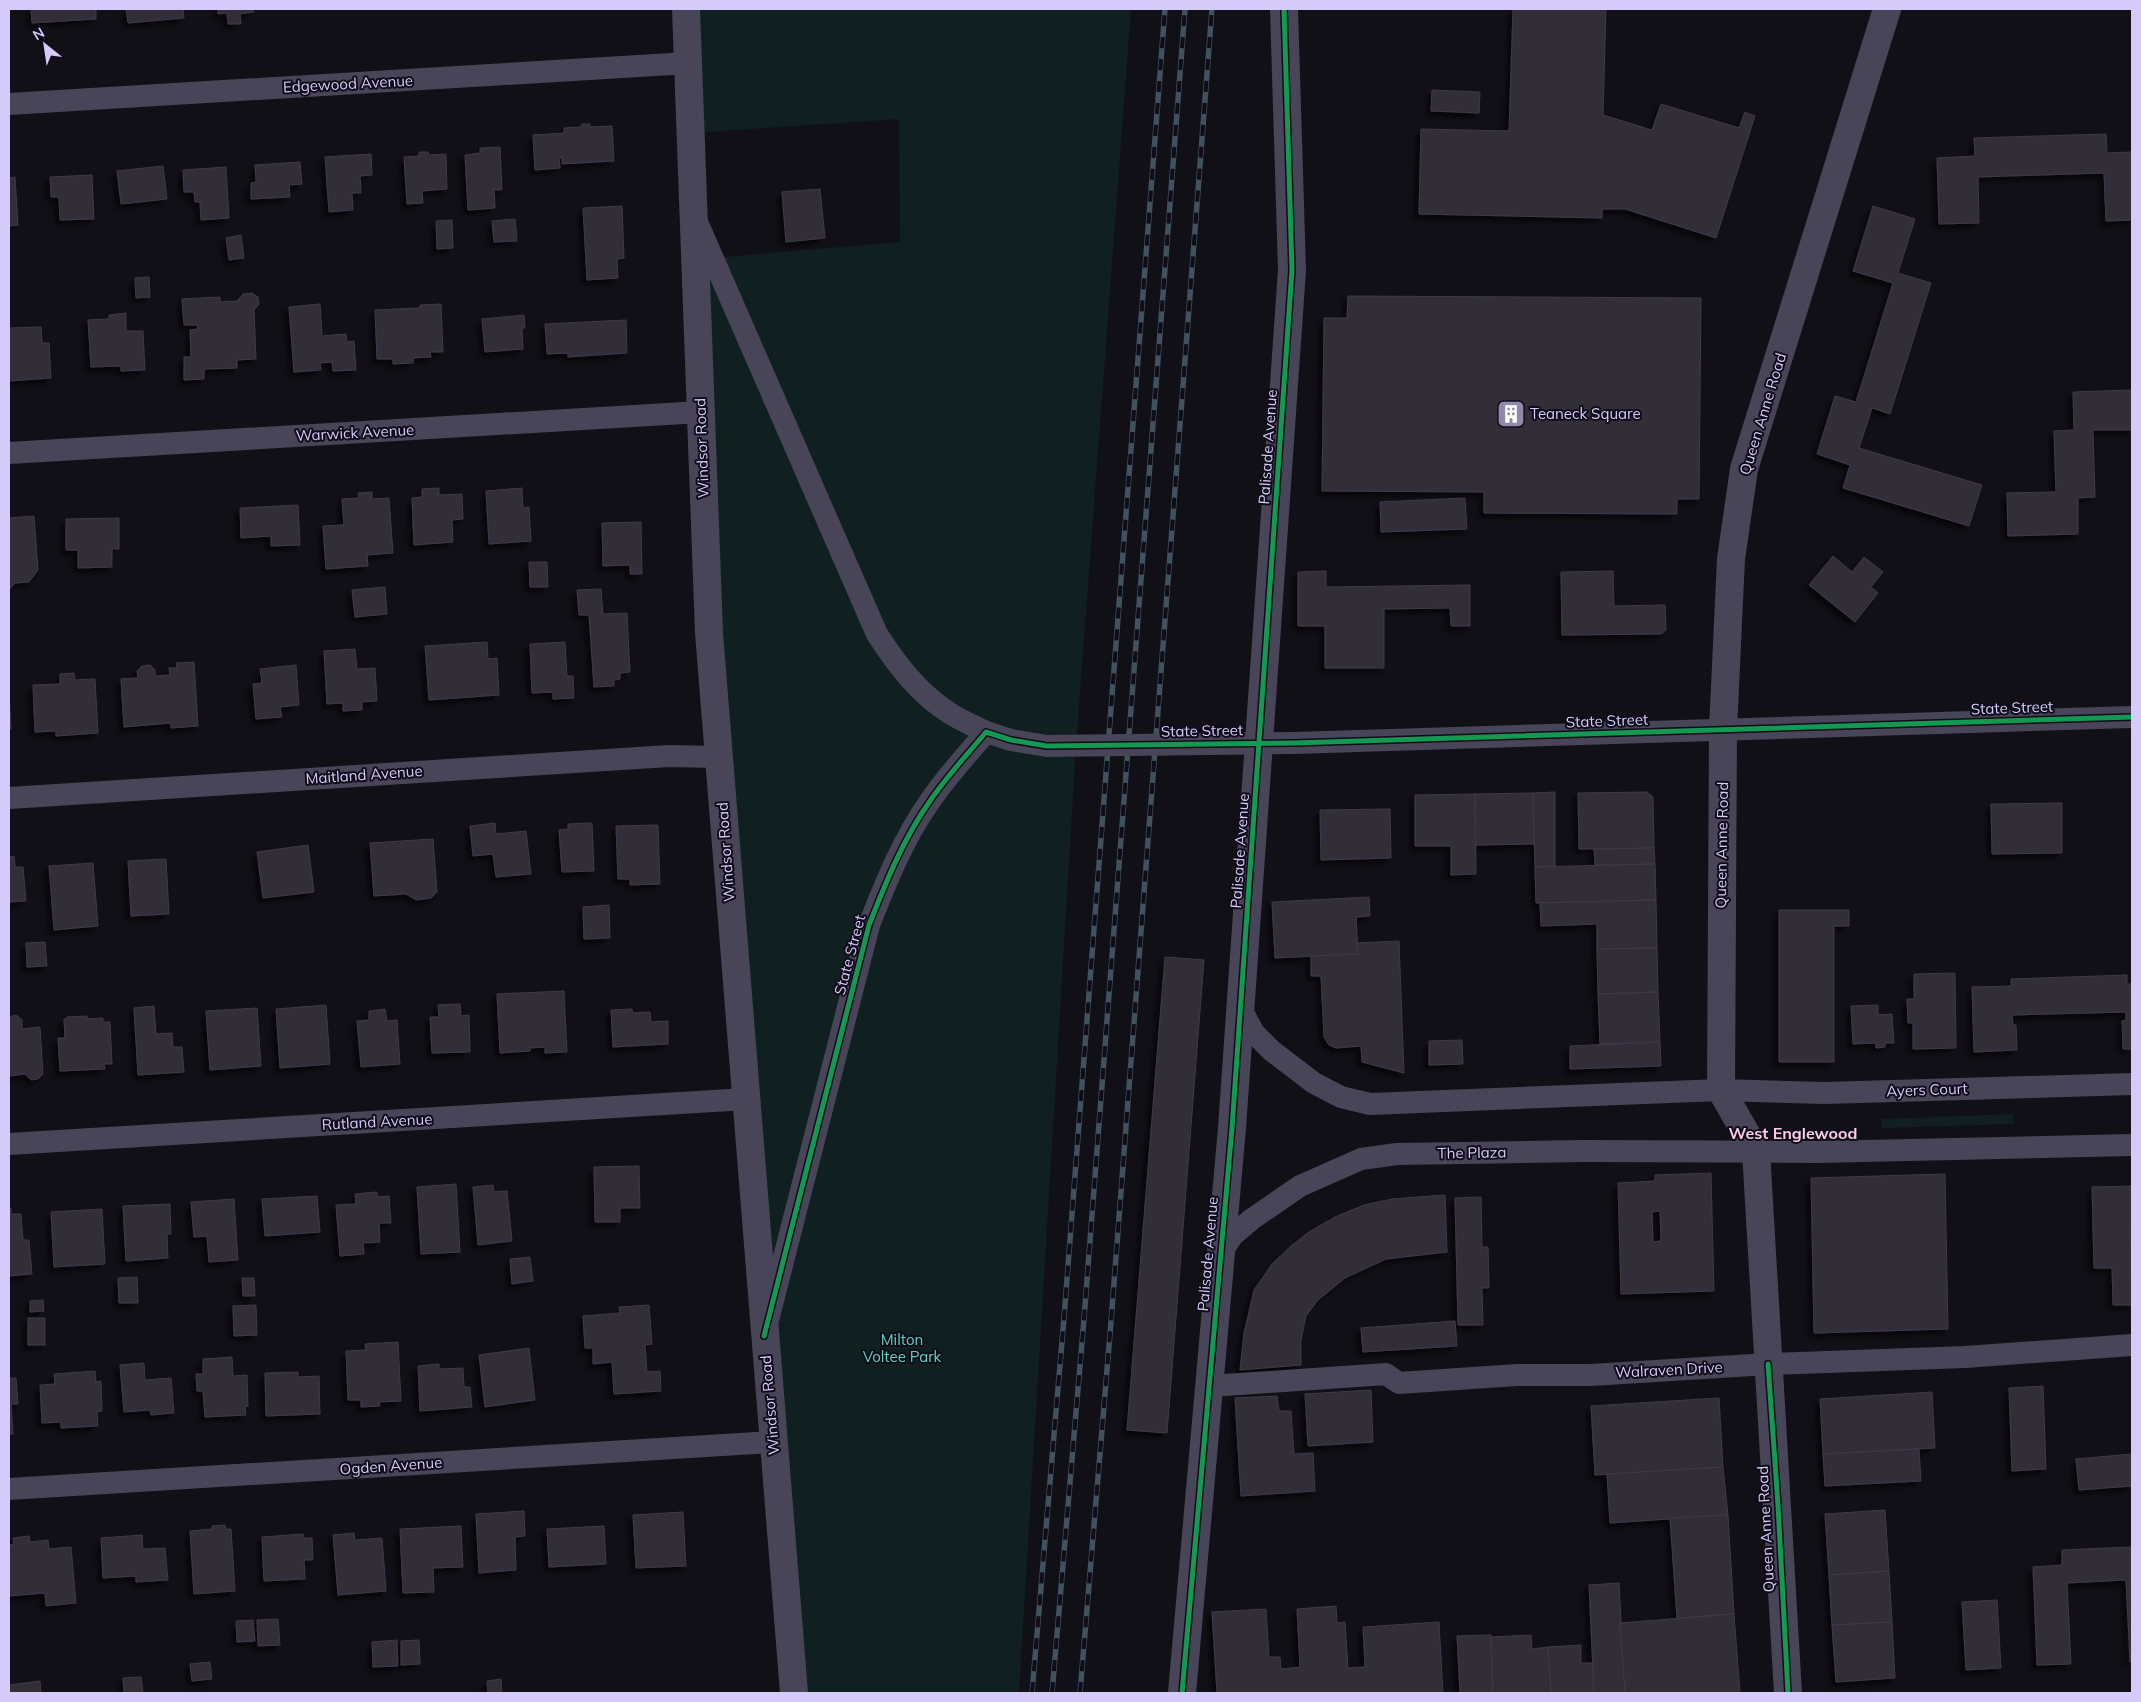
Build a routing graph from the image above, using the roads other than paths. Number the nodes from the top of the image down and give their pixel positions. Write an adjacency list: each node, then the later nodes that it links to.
1 (686, 9): 4 (street, Windsor Road)
2 (1284, 9): 14 (street, Palisade Avenue)
3 (1887, 9): 10 (street, Queen Anne Road)
4 (688, 64): 5 (street, Edgewood Avenue); 6 (street, Windsor Road)
5 (9, 104)
6 (694, 214): 7 (street, Windsor Road); 11 (street)
7 (701, 412): 8 (street, Warwick Avenue); 12 (street, Windsor Road)
8 (9, 453)
9 (2132, 717): 10 (street, State Street)
10 (1723, 730): 11 (street, State Street, bridge); 16 (street, Queen Anne Road)
11 (986, 732): 22 (street, State Street)
12 (719, 757): 13 (street, Maitland Avenue); 17 (street, Windsor Road)
13 (9, 798)
14 (1241, 1009): 16 (street); 21 (street, Palisade Avenue)
15 (2132, 1084): 16 (street, Ayers Court)
16 (1721, 1090): 20 (street, Queen Anne Road)
17 (746, 1099): 18 (street, Rutland Avenue); 22 (street, Windsor Road)
18 (9, 1144)
19 (2132, 1145): 20 (street)
20 (1756, 1151): 21 (street, The Plaza); 24 (street, Queen Anne Road)
21 (1221, 1253): 25 (street, Palisade Avenue)
22 (764, 1336): 26 (street, Windsor Road)
23 (2132, 1345): 24 (street, Walraven Drive)
24 (1768, 1364): 25 (street, Walraven Drive); 30 (street, Queen Anne Road)
25 (1210, 1386): 29 (street, Palisade Avenue)
26 (773, 1442): 27 (street, Ogden Avenue); 28 (street, Windsor Road)
27 (9, 1489)
28 (794, 1693)
29 (1182, 1693)
30 (1788, 1693)

